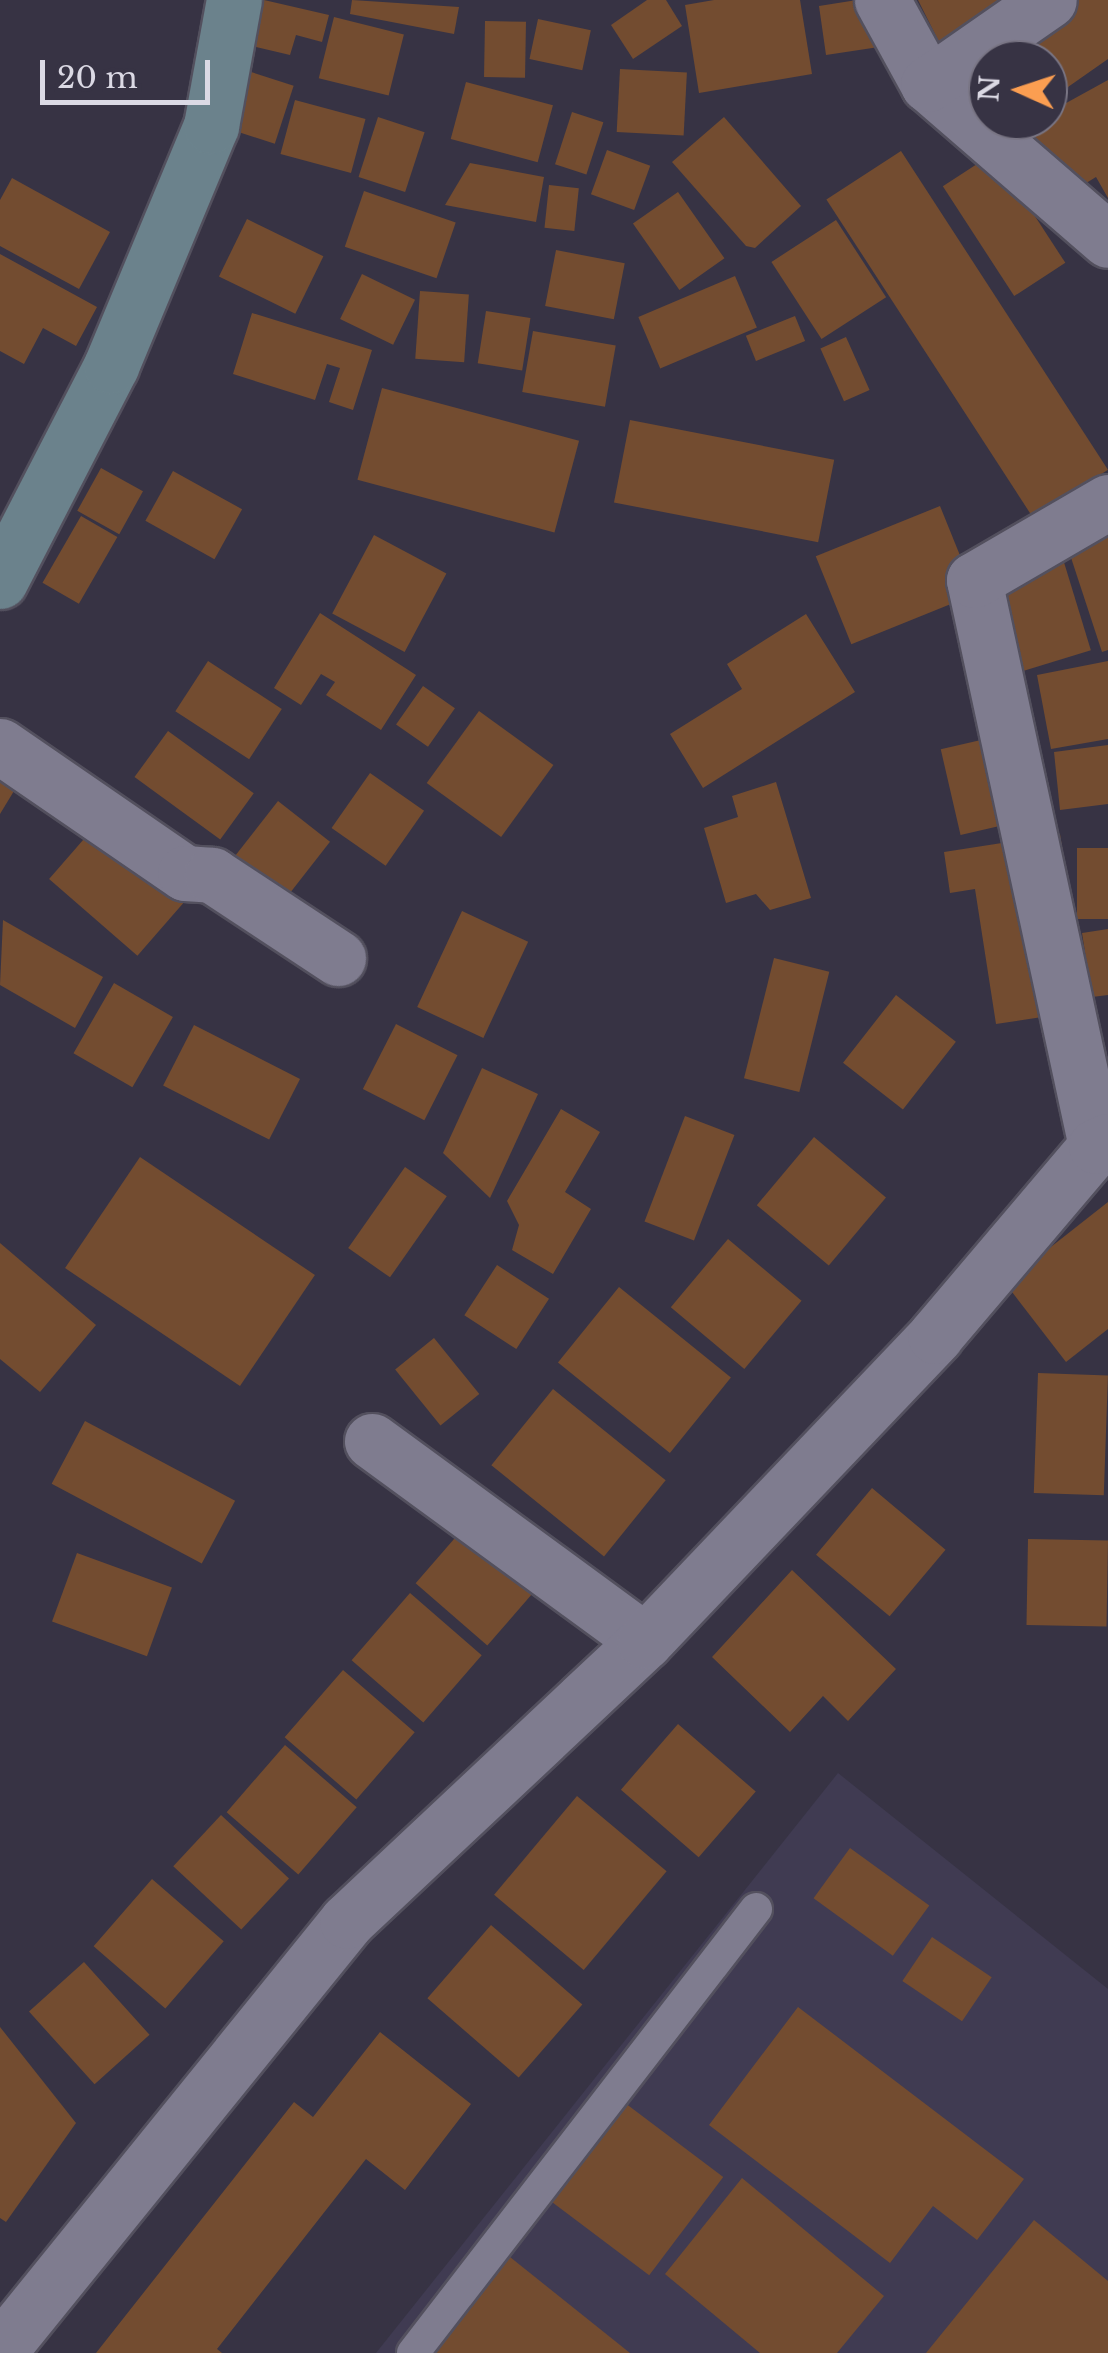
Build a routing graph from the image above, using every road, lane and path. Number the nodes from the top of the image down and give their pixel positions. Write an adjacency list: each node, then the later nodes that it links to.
1 (234, 0): 7 (street)
2 (882, 0): 4 (street)
3 (1049, 0): 4 (street)
4 (928, 84): 5 (street)
5 (1108, 240)
6 (1108, 502): 10 (street)
7 (0, 581)
8 (0, 746): 9 (street)
9 (338, 958)
10 (1102, 1143): 12 (street)
11 (372, 1441): 12 (street)
12 (645, 1642): 14 (street)
13 (756, 1910): 15 (lane)
14 (0, 2350)
15 (413, 2353)

